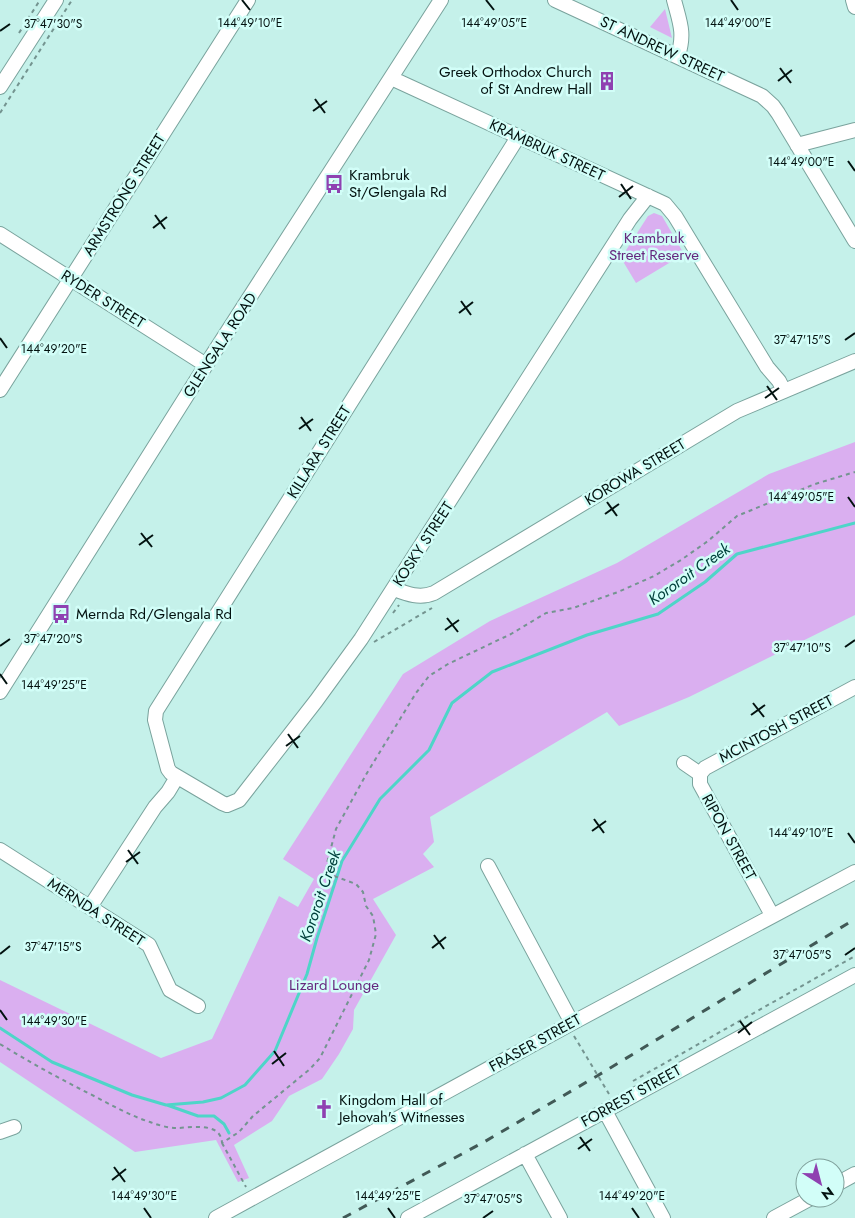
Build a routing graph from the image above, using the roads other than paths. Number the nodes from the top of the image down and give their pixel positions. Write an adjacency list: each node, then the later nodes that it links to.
1 (56, 0): 10 (street)
2 (248, 0): 17 (street, ARMSTRONG STREET)
3 (441, 0): 9 (street, GLENGALA ROAD)
4 (555, 0): 8 (street, ST ANDREW STREET)
5 (674, 0): 8 (street)
6 (853, 0): 7 (street)
7 (855, 7)
8 (678, 56): 13 (street, ST ANDREW STREET)
9 (391, 78): 12 (street, KRAMBRUK STREET); 19 (street, GLENGALA ROAD)
10 (0, 87)
11 (855, 130): 13 (street)
12 (518, 138): 14 (street, KRAMBRUK STREET); 27 (street, KILLARA STREET)
13 (797, 145): 16 (street)
14 (645, 195): 21 (street, KRAMBRUK STREET); 22 (street, KOSKY STREET)
15 (0, 234): 17 (street, RYDER STREET)
16 (855, 241)
17 (71, 278): 19 (street, RYDER STREET); 20 (street, ARMSTRONG STREET)
18 (855, 361): 21 (street, KOROWA STREET)
19 (206, 365): 24 (street, GLENGALA ROAD)
20 (0, 390)
21 (780, 393): 22 (street, KOROWA STREET)
22 (396, 585): 27 (street, KOSKY STREET)
23 (855, 687): 26 (street, MCINTOSH STREET)
24 (0, 692)
25 (684, 763): 26 (street, RIPON STREET)
26 (700, 774): 32 (street, RIPON STREET)
27 (174, 775): 31 (street)
28 (0, 850): 31 (street, MERNDA STREET)
29 (488, 866): 35 (street)
30 (855, 872): 32 (street, FRASER STREET)
31 (90, 907): 34 (street, MERNDA STREET)
32 (772, 915): 35 (street, FRASER STREET)
33 (855, 975): 36 (street, FORREST STREET)
34 (198, 1006)
35 (570, 1024): 41 (street, FRASER STREET)
36 (605, 1111): 39 (street, FORREST STREET); 44 (street)
37 (14, 1127): 38 (street)
38 (0, 1132)
39 (526, 1154): 42 (street, FORREST STREET); 43 (street)
40 (795, 1206): 45 (street)
41 (216, 1218)
42 (408, 1218)
43 (560, 1218)
44 (663, 1218)
45 (774, 1218)

